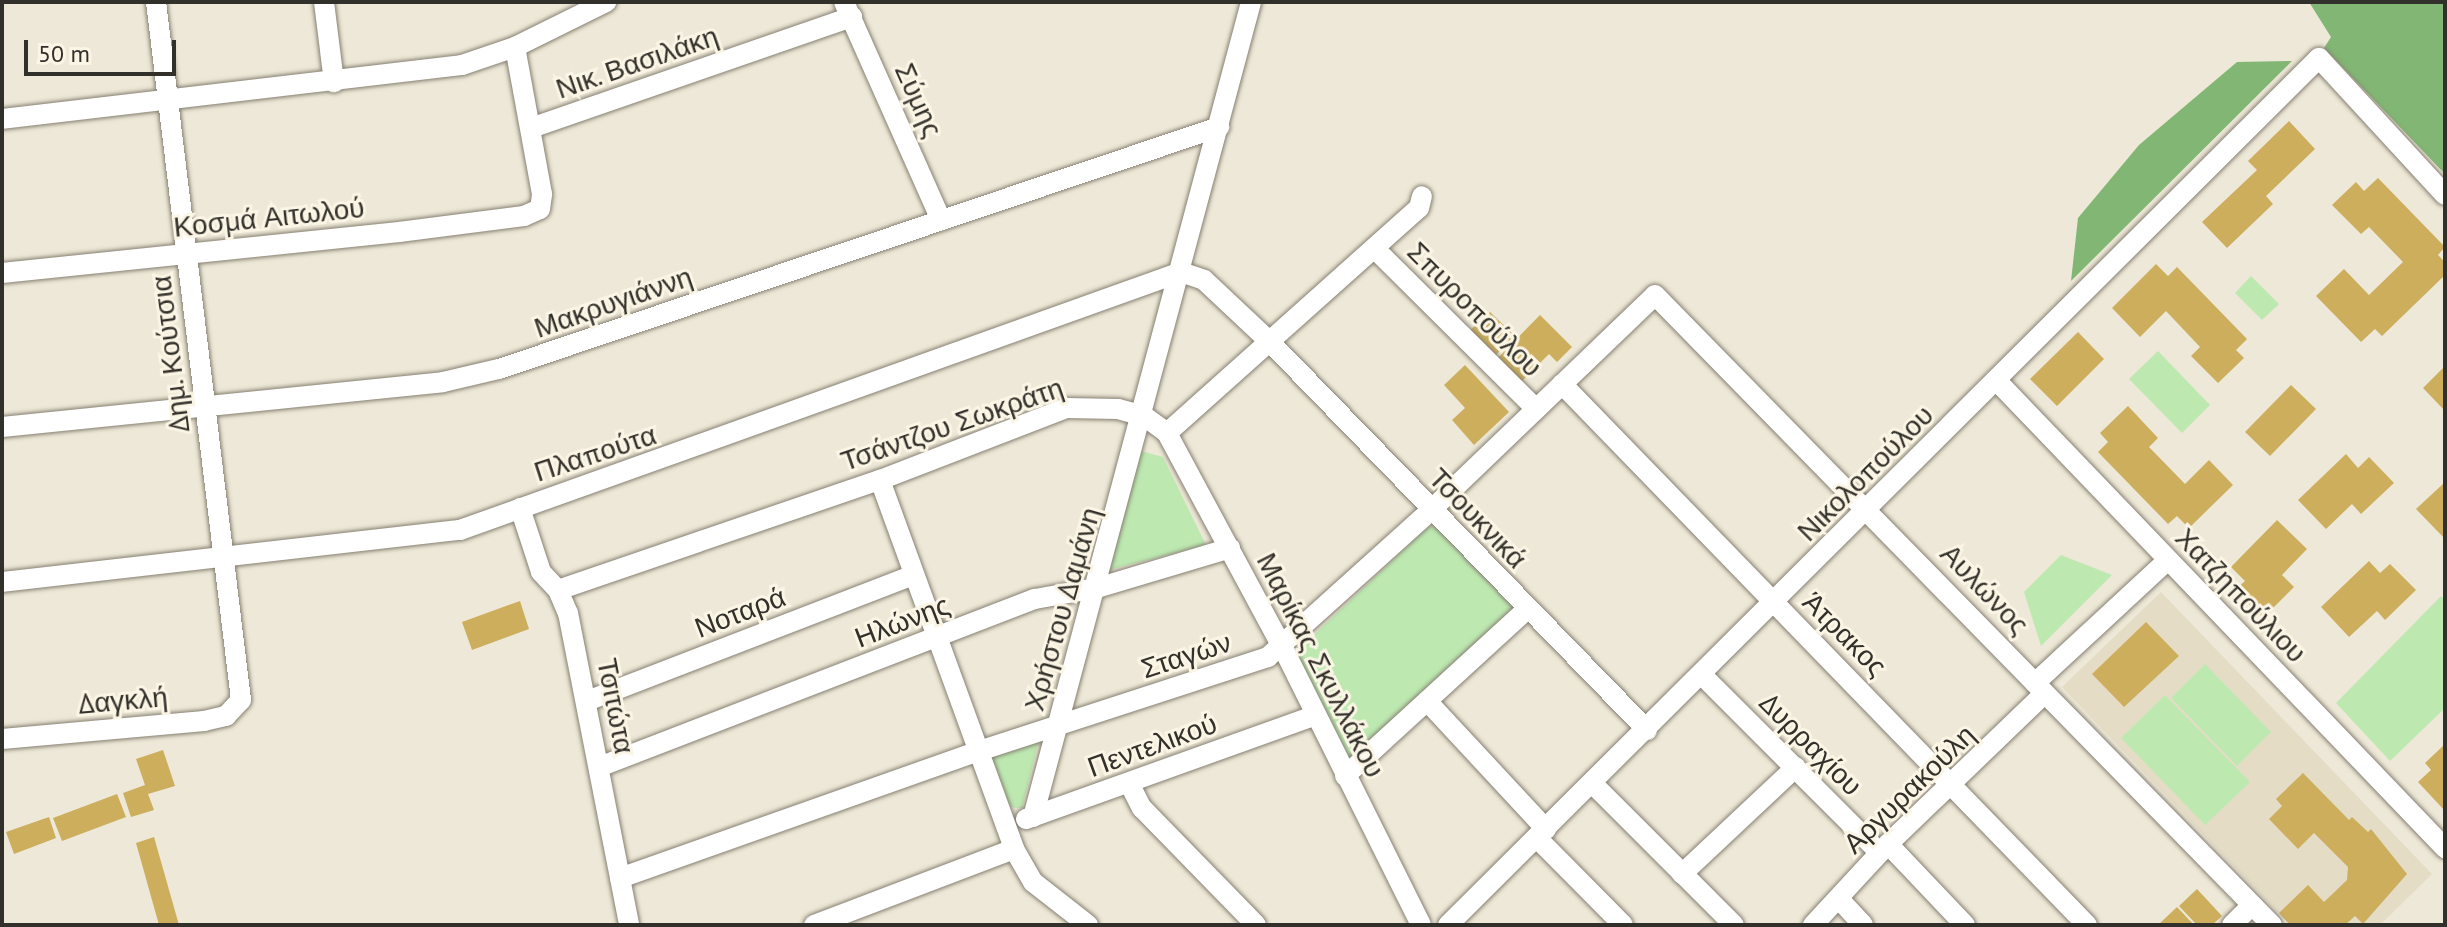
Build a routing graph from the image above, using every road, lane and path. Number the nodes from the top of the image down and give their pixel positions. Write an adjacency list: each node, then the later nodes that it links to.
1 (156, 2): 8 (street, Δημ. Κούτσια)
2 (324, 2): 7 (street)
3 (606, 2): 6 (street)
4 (1251, 2): 10 (street, Χρήστου Δαμάνη)
5 (848, 10): 11 (street, Νικ. Βασιλάκη); 14 (street, Σύμης)
6 (515, 47): 7 (street); 11 (street)
7 (334, 82): 8 (street)
8 (170, 102): 9 (street); 16 (street, Δημ. Κούτσια)
9 (2, 119)
10 (1219, 127): 14 (street, Μακρυγιάννη); 17 (street, Χρήστου Δαμάνη)
11 (531, 128): 16 (street, Κοσμά Αιτωλού)
12 (2445, 195): 21 (street, Νικολοπούλου)
13 (1422, 196): 15 (street)
14 (941, 220): 23 (street, Μακρυγιάννη)
15 (1375, 249): 20 (street); 24 (street, Σπυροπούλου)
16 (187, 253): 18 (street, Κοσμά Αιτωλού); 23 (street, Δημ. Κούτσια)
17 (1181, 272): 20 (street, Τσουκνικά); 25 (street, Χρήστου Δαμάνη); 29 (street, Πλαπούτα)
18 (2, 273)
19 (1655, 295): 22 (street, Σταγών); 31 (street, Αυλώνος)
20 (1270, 342): 27 (street); 30 (street, Τσουκνικά)
21 (1996, 380): 31 (street, Νικολοπούλου); 34 (street, Χατζηπούλιου)
22 (1562, 384): 24 (street, Σταγών); 39 (street, Άτρακος)
23 (204, 407): 26 (street, Μακρυγιάννη); 33 (street, Δημ. Κούτσια)
24 (1536, 409): 30 (street, Σταγών)
25 (1144, 416): 27 (street, Τσάντζου Σωκράτη); 28 (street, Τσάντζου Σωκράτη); 37 (street, Χρήστου Δαμάνη)
26 (2, 427)
27 (1167, 433): 32 (street, Μαρίκας Σκυλλάκου)
28 (880, 480): 35 (street); 38 (street, Τσάντζου Σωκράτη)
29 (520, 508): 33 (street, Πλαπούτα); 38 (street, Τσιτώτα)
30 (1431, 510): 40 (street, Τσουκνικά); 42 (street, Σταγών)
31 (1869, 510): 39 (street, Νικολοπούλου); 44 (street, Αυλώνος)
32 (1230, 548): 37 (street, Ηλώνης); 42 (street, Μαρίκας Σκυλλάκου)
33 (222, 556): 36 (street, Πλαπούτα); 45 (street, Δημ. Κούτσια)
34 (2168, 560): 44 (street, Αργυρακούλη); 63 (street, Χατζηπούλιου)
35 (914, 575): 41 (street); 46 (street, Νοταρά)
36 (2, 582)
37 (1097, 588): 41 (street, Ηλώνης); 49 (street, Χρήστου Δαμάνη)
38 (558, 590): 46 (street, Τσιτώτα)
39 (1775, 604): 43 (street, Νικολοπούλου); 58 (street, Άτρακος)
40 (1527, 609): 47 (street); 50 (street, Τσουκνικά)
41 (936, 639): 52 (street); 53 (street, Ηλώνης)
42 (1283, 648): 48 (street, Μαρίκας Σκυλλάκου); 49 (street, Σταγών)
43 (1703, 676): 50 (street, Νικολοπούλου); 54 (street, Δυρραχίου)
44 (2039, 688): 58 (street, Αργυρακούλη); 68 (street, Αυλώνος)
45 (241, 700): 51 (street, Δαγκλή)
46 (587, 701): 53 (street, Τσιτώτα)
47 (1427, 701): 55 (street); 61 (street)
48 (1316, 715): 55 (street, Μαρίκας Σκυλλάκου); 56 (street, Πεντελικού)
49 (1058, 727): 52 (street, Σταγών); 59 (street, Χρήστου Δαμάνη)
50 (1647, 730): 57 (street, Νικολοπούλου)
51 (2, 739)
52 (979, 751): 60 (street); 66 (street, Σταγών)
53 (599, 767): 66 (street, Τσιτώτα)
54 (1796, 767): 62 (street, Δυρραχίου); 65 (street)
55 (1345, 776): 73 (street, Μαρίκας Σκυλλάκου)
56 (1129, 783): 59 (street, Πεντελικού); 72 (street)
57 (1593, 784): 61 (street, Νικολοπούλου); 65 (street)
58 (1954, 784): 62 (street, Αργυρακούλη); 80 (street, Άτρακος)
59 (1033, 817): 60 (street, Πεντελικού)
60 (1007, 827): 64 (street)
61 (1542, 834): 74 (street, Νικολοπούλου); 75 (street)
62 (1884, 848): 67 (street, Αργυρακούλη); 79 (street, Δυρραχίου)
63 (2445, 848)
64 (1014, 849): 70 (street); 71 (street)
65 (1682, 874): 76 (street)
66 (620, 878): 69 (street, Τσιτώτα)
67 (1839, 899): 77 (street, Αργυρακούλη); 78 (street)
68 (2252, 905): 81 (street); 82 (street, Αυλώνος)
69 (629, 925)
70 (814, 925)
71 (1088, 925)
72 (1256, 925)
73 (1421, 925)
74 (1448, 925)
75 (1623, 925)
76 (1734, 925)
77 (1813, 925)
78 (1863, 925)
79 (1965, 925)
80 (2087, 925)
81 (2232, 925)
82 (2272, 925)

